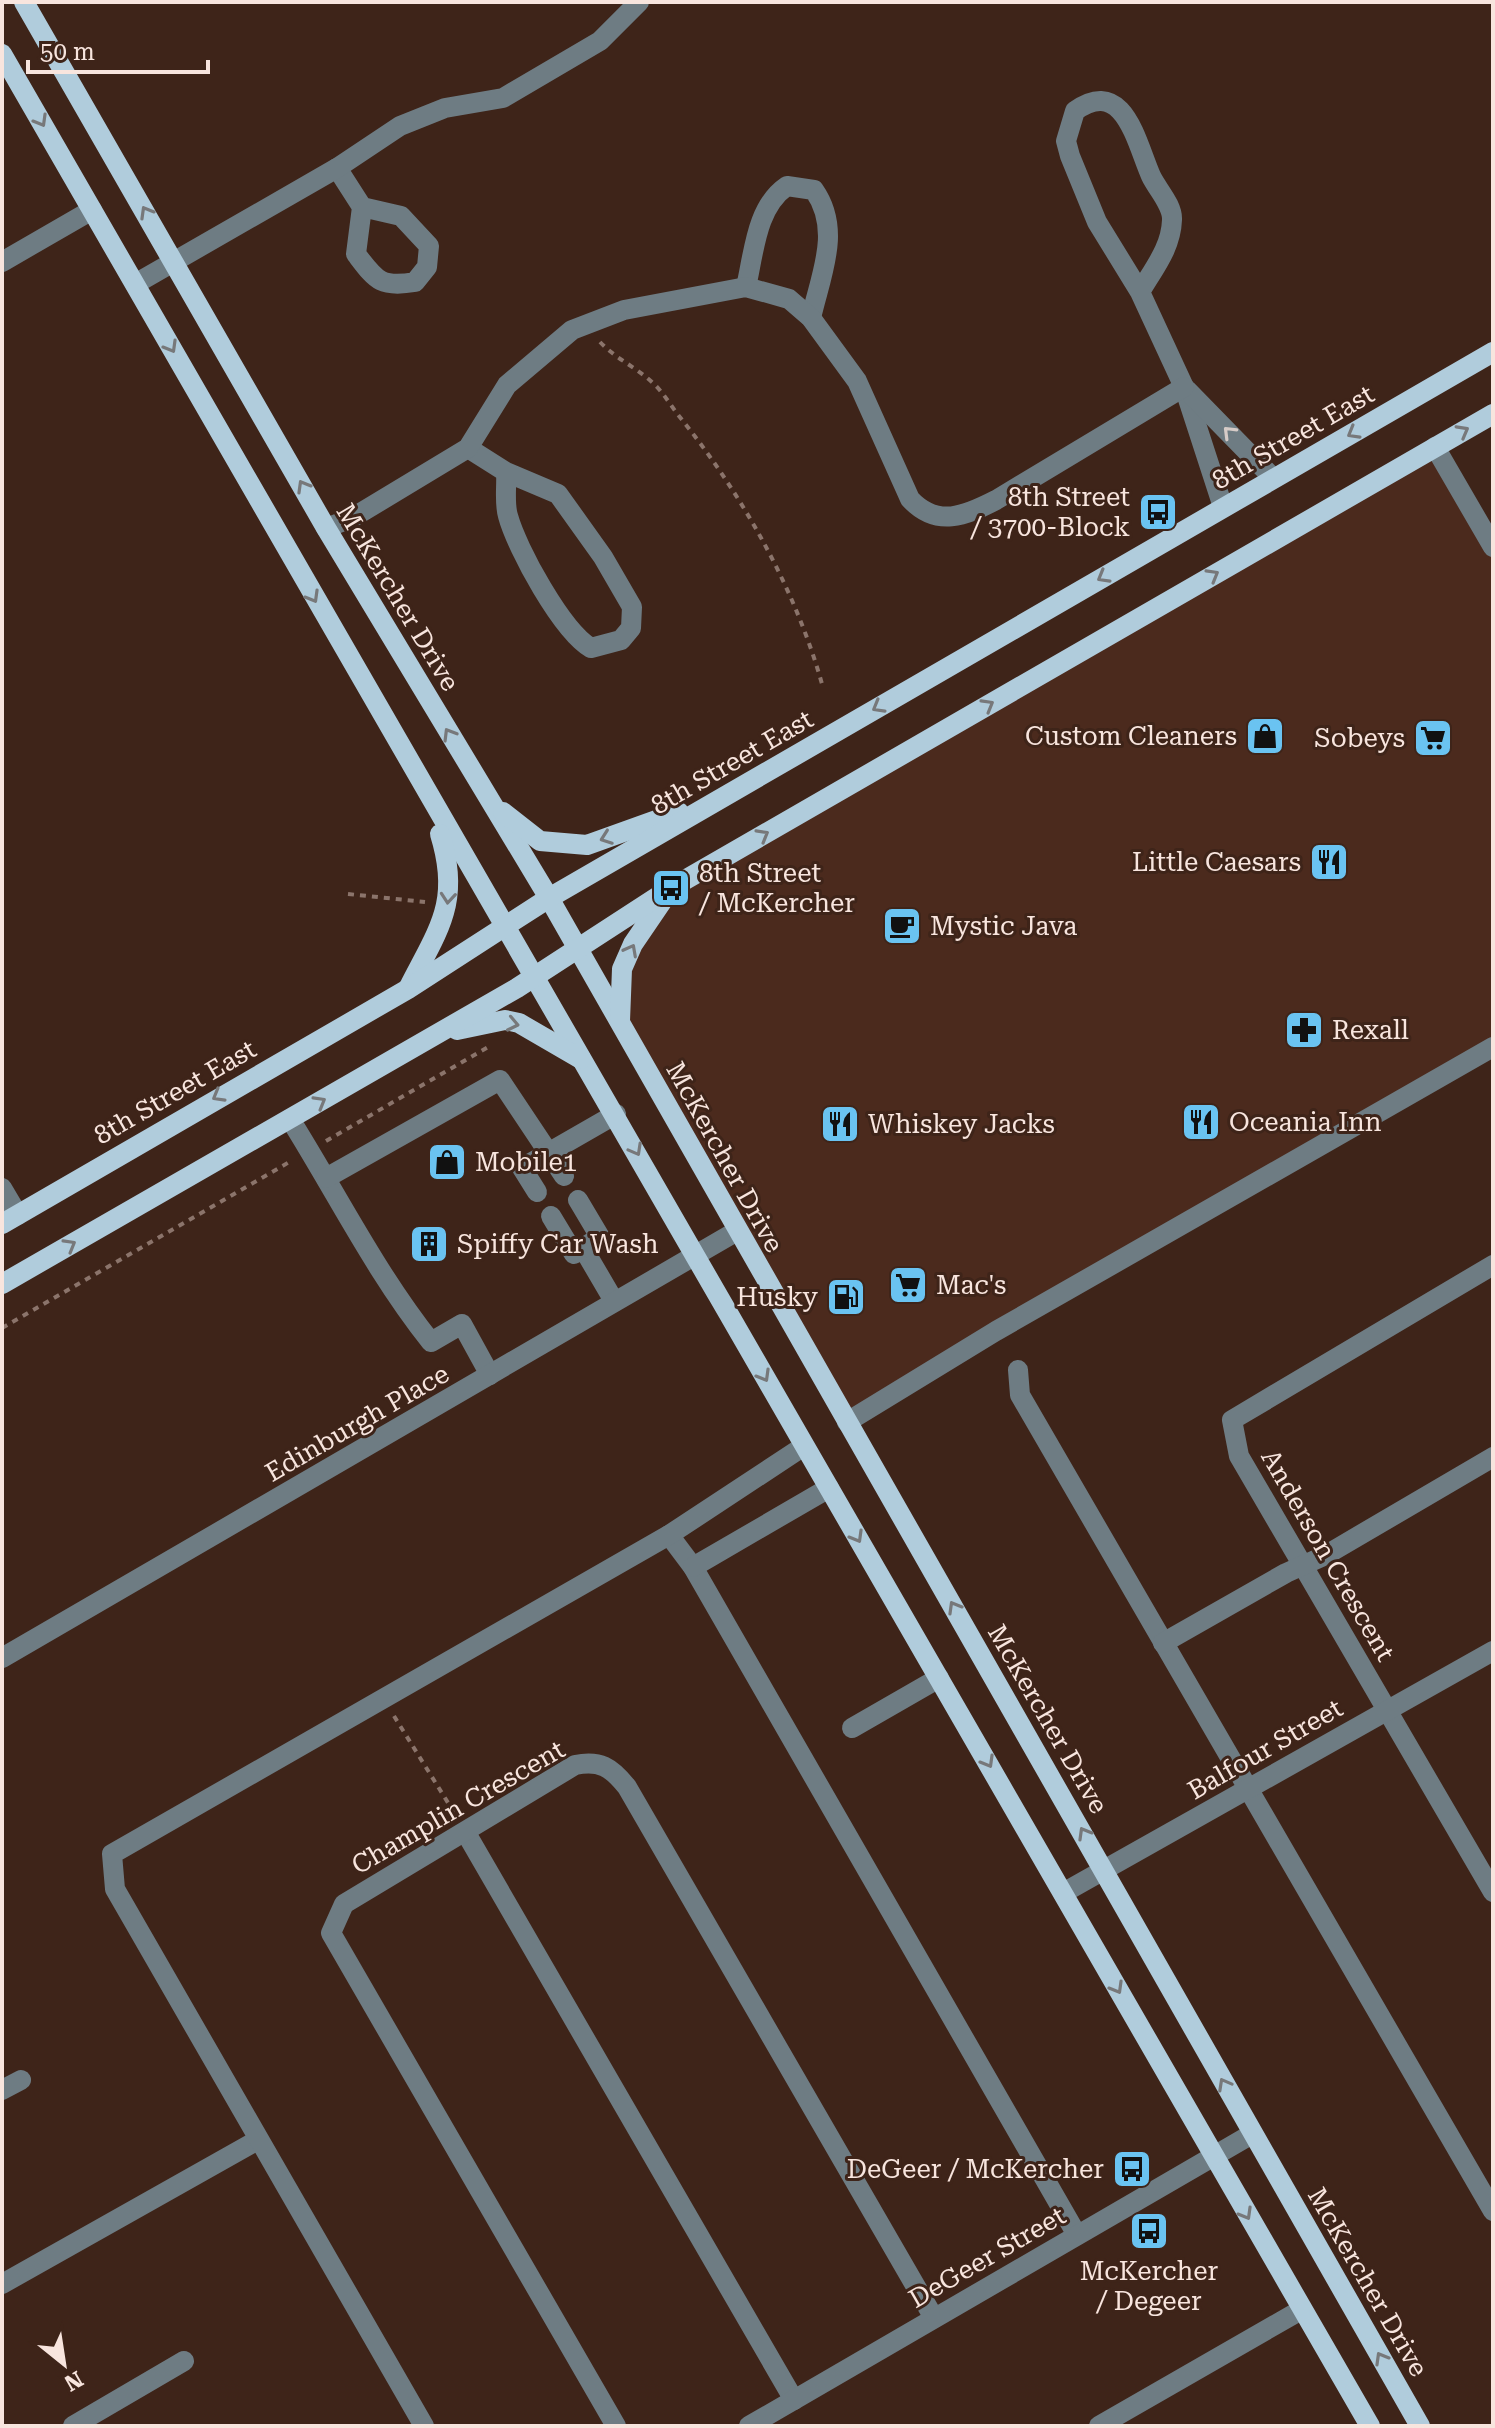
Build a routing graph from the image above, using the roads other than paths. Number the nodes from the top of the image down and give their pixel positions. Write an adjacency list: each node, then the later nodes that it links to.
1 (24, 2): 7 (main road, McKercher Drive, one-way to 1)
2 (639, 2): 4 (street)
3 (2, 54): 6 (main road, one-way to 6)
4 (337, 168): 5 (street); 7 (street)
5 (362, 207)
6 (92, 210): 8 (street); 9 (main road)
7 (175, 261): 9 (street); 21 (main road, McKercher Drive, one-way to 7)
8 (2, 262)
9 (135, 284): 24 (main road, one-way to 24)
10 (746, 287): 12 (street); 12 (street); 17 (street)
11 (1140, 292): 11 (street); 14 (street)
12 (811, 318): 14 (street)
13 (1493, 352): 19 (main road, 8th Street East, one-way to 19)
14 (1184, 387): 19 (street, one-way to 14); 20 (street)
15 (1493, 414): 16 (main road, one-way to 15)
16 (1435, 447): 22 (street); 26 (main road, one-way to 16)
17 (468, 448): 18 (street); 21 (street)
18 (506, 472): 18 (street)
19 (1273, 478): 20 (main road, 8th Street East)
20 (1223, 507): 23 (main road, 8th Street East, one-way to 23)
21 (326, 528): 25 (main road, McKercher Drive, one-way to 21)
22 (1493, 547)
23 (732, 793): 25 (main road, one-way to 25); 27 (main road, 8th Street East)
24 (428, 796): 28 (main road); 31 (main road, one-way to 31)
25 (489, 801): 27 (main road, McKercher Drive)
26 (671, 888): 29 (main road); 32 (main road, one-way to 26)
27 (549, 898): 28 (main road, 8th Street East); 29 (main road, McKercher Drive)
28 (503, 926): 30 (main road); 31 (main road, 8th Street East)
29 (579, 951): 30 (main road); 32 (main road, McKercher Drive)
30 (534, 978): 33 (main road); 35 (main road)
31 (408, 989): 45 (main road, 8th Street East, one-way to 45)
32 (620, 1021): 46 (main road, McKercher Drive)
33 (437, 1035): 35 (main road, one-way to 35); 37 (main road, one-way to 33)
34 (1493, 1047): 54 (street)
35 (582, 1059): 36 (main road)
36 (616, 1114): 38 (street); 48 (main road, one-way to 48)
37 (290, 1119): 40 (street); 50 (main road, one-way to 37)
38 (549, 1152): 39 (street); 40 (street); 42 (street)
39 (564, 1176)
40 (326, 1178): 53 (street)
41 (2, 1188): 45 (street)
42 (537, 1192)
43 (578, 1200): 47 (street)
44 (551, 1216): 47 (street)
45 (10, 1219)
46 (737, 1231): 48 (street, Edinburgh Place); 54 (main road, McKercher Drive)
47 (583, 1248): 51 (street)
48 (695, 1256): 51 (street, Edinburgh Place); 55 (main road, one-way to 55)
49 (1493, 1265): 59 (street, Anderson Crescent)
50 (2, 1284)
51 (614, 1301): 53 (street, Edinburgh Place)
52 (1018, 1370): 61 (street)
53 (490, 1375): 63 (street, Edinburgh Place)
54 (847, 1422): 69 (main road, McKercher Drive, one-way to 54)
55 (804, 1446): 57 (main road); 58 (street)
56 (1493, 1457): 59 (street)
57 (829, 1488): 60 (street); 64 (main road, one-way to 64)
58 (669, 1535): 60 (street); 75 (street)
59 (1304, 1565): 61 (street); 65 (street, Anderson Crescent)
60 (693, 1567): 78 (street)
61 (1163, 1643): 67 (street)
62 (1493, 1651): 65 (street, Balfour Street)
63 (2, 1658)
64 (939, 1678): 66 (street); 71 (main road, one-way to 71)
65 (1387, 1710): 67 (street, Balfour Street); 70 (street, Anderson Crescent)
66 (852, 1728)
67 (1247, 1789): 69 (street, Balfour Street); 77 (street)
68 (466, 1833): 81 (street, Champlin Crescent); 83 (street); 86 (street, Champlin Crescent)
69 (1105, 1869): 71 (street, Balfour Street); 74 (main road, McKercher Drive, one-way to 69)
70 (1493, 1892)
71 (1063, 1893): 76 (main road, one-way to 76)
72 (21, 2080): 73 (street)
73 (2, 2090)
74 (1252, 2134): 76 (street, DeGeer Street); 90 (main road, McKercher Drive, one-way to 74)
75 (258, 2140): 79 (street); 84 (street)
76 (1214, 2158): 78 (street, DeGeer Street); 80 (main road, one-way to 80)
77 (1493, 2211)
78 (1077, 2235): 81 (street, DeGeer Street)
79 (2, 2284)
80 (1301, 2310): 88 (street); 89 (main road)
81 (934, 2318): 83 (street, DeGeer Street)
82 (184, 2361): 85 (street)
83 (794, 2400): 87 (street, DeGeer Street)
84 (420, 2425)
85 (73, 2426)
86 (616, 2426)
87 (749, 2426)
88 (1099, 2426)
89 (1370, 2426)
90 (1420, 2426)

